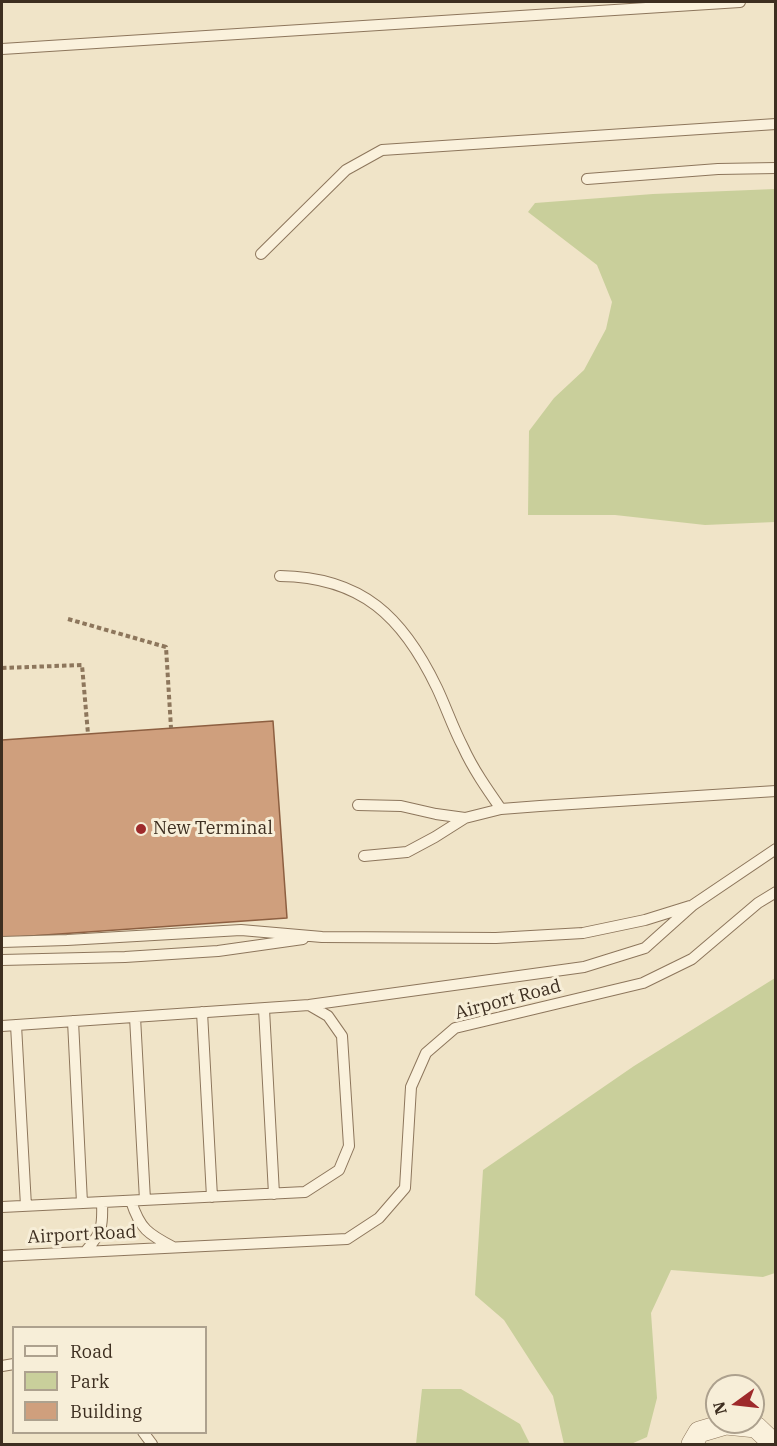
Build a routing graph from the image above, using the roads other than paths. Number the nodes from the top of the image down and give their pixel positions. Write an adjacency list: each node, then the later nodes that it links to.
1 (740, 2): 2 (lane)
2 (2, 49)
3 (776, 124): 6 (lane)
4 (776, 168): 5 (lane)
5 (587, 180)
6 (261, 254)
7 (280, 576): 10 (lane)
8 (776, 792): 10 (lane)
9 (358, 805): 11 (lane)
10 (501, 809): 11 (lane)
11 (465, 818): 13 (lane)
12 (776, 849): 15 (lane, Airport Road)
13 (364, 856)
14 (776, 892): 34 (lane, Airport Road)
15 (693, 904): 16 (lane, Airport Road); 19 (lane, Airport Road)
16 (322, 937): 17 (lane, Airport Road); 18 (lane)
17 (2, 942)
18 (2, 960)
19 (309, 1005): 20 (lane, Airport Road); 26 (lane)
20 (264, 1009): 21 (lane, Airport Road); 26 (lane)
21 (202, 1012): 22 (lane, Airport Road); 27 (lane)
22 (135, 1017): 23 (lane, Airport Road); 28 (lane)
23 (73, 1021): 24 (lane, Airport Road); 31 (lane)
24 (16, 1025): 25 (lane, Airport Road); 32 (lane)
25 (2, 1026)
26 (274, 1194): 27 (lane)
27 (212, 1197): 28 (lane)
28 (145, 1200): 29 (lane)
29 (131, 1201): 30 (lane); 34 (lane)
30 (102, 1202): 31 (lane); 35 (lane)
31 (82, 1203): 32 (lane)
32 (26, 1206): 33 (lane)
33 (2, 1207)
34 (214, 1246): 35 (lane, Airport Road)
35 (52, 1253): 36 (lane, Airport Road)
36 (2, 1256)
37 (692, 1444): 38 (street)
38 (774, 1444)

